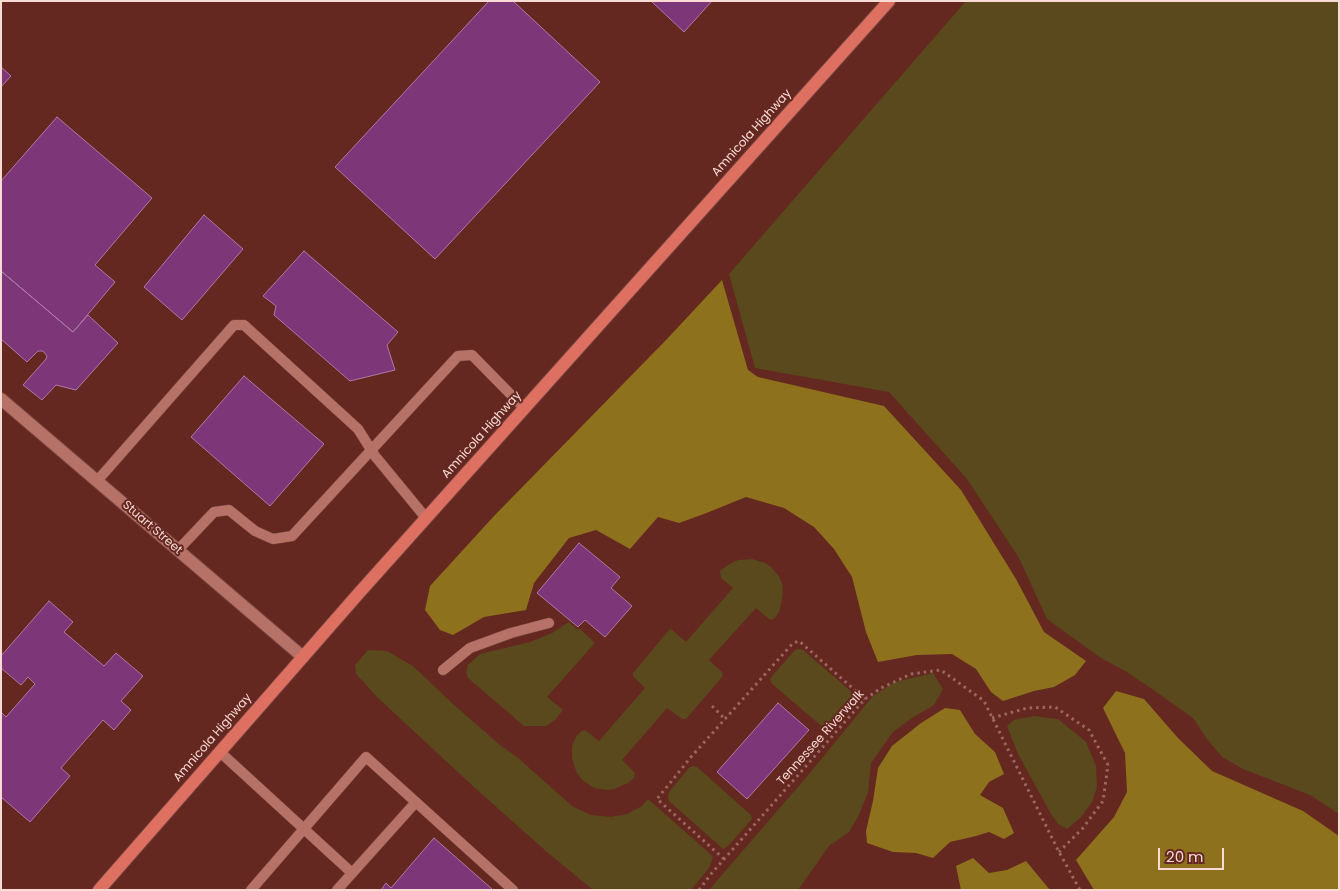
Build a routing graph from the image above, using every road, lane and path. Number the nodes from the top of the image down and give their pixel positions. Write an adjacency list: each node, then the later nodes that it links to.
1 (889, 1): 3 (main road, Amnicola Highway)
2 (1, 399): 5 (street, Stuart Street)
3 (524, 408): 4 (lane); 6 (main road, Amnicola Highway)
4 (371, 450): 5 (lane); 6 (lane); 7 (lane)
5 (97, 481): 7 (street, Stuart Street)
6 (426, 518): 9 (main road, Amnicola Highway)
7 (178, 550): 9 (street, Stuart Street)
8 (549, 623): 10 (lane)
9 (303, 657): 15 (main road, Amnicola Highway)
10 (443, 670)
11 (865, 699): 13 (path, Tennessee Riverwalk); 14 (path); 19 (path, Tennessee Riverwalk)
12 (712, 706): 14 (path)
13 (992, 718): 18 (path, Tennessee Riverwalk); 18 (path)
14 (725, 719): 19 (path)
15 (220, 752): 17 (lane); 21 (main road, Amnicola Highway)
16 (416, 802): 17 (lane); 20 (lane); 24 (lane)
17 (303, 829): 20 (lane); 22 (lane)
18 (1059, 852): 26 (path, Tennessee Riverwalk)
19 (724, 859): 25 (path, Tennessee Riverwalk)
20 (352, 873): 23 (lane)
21 (99, 890)
22 (251, 890)
23 (337, 890)
24 (513, 890)
25 (699, 890)
26 (1080, 890)

